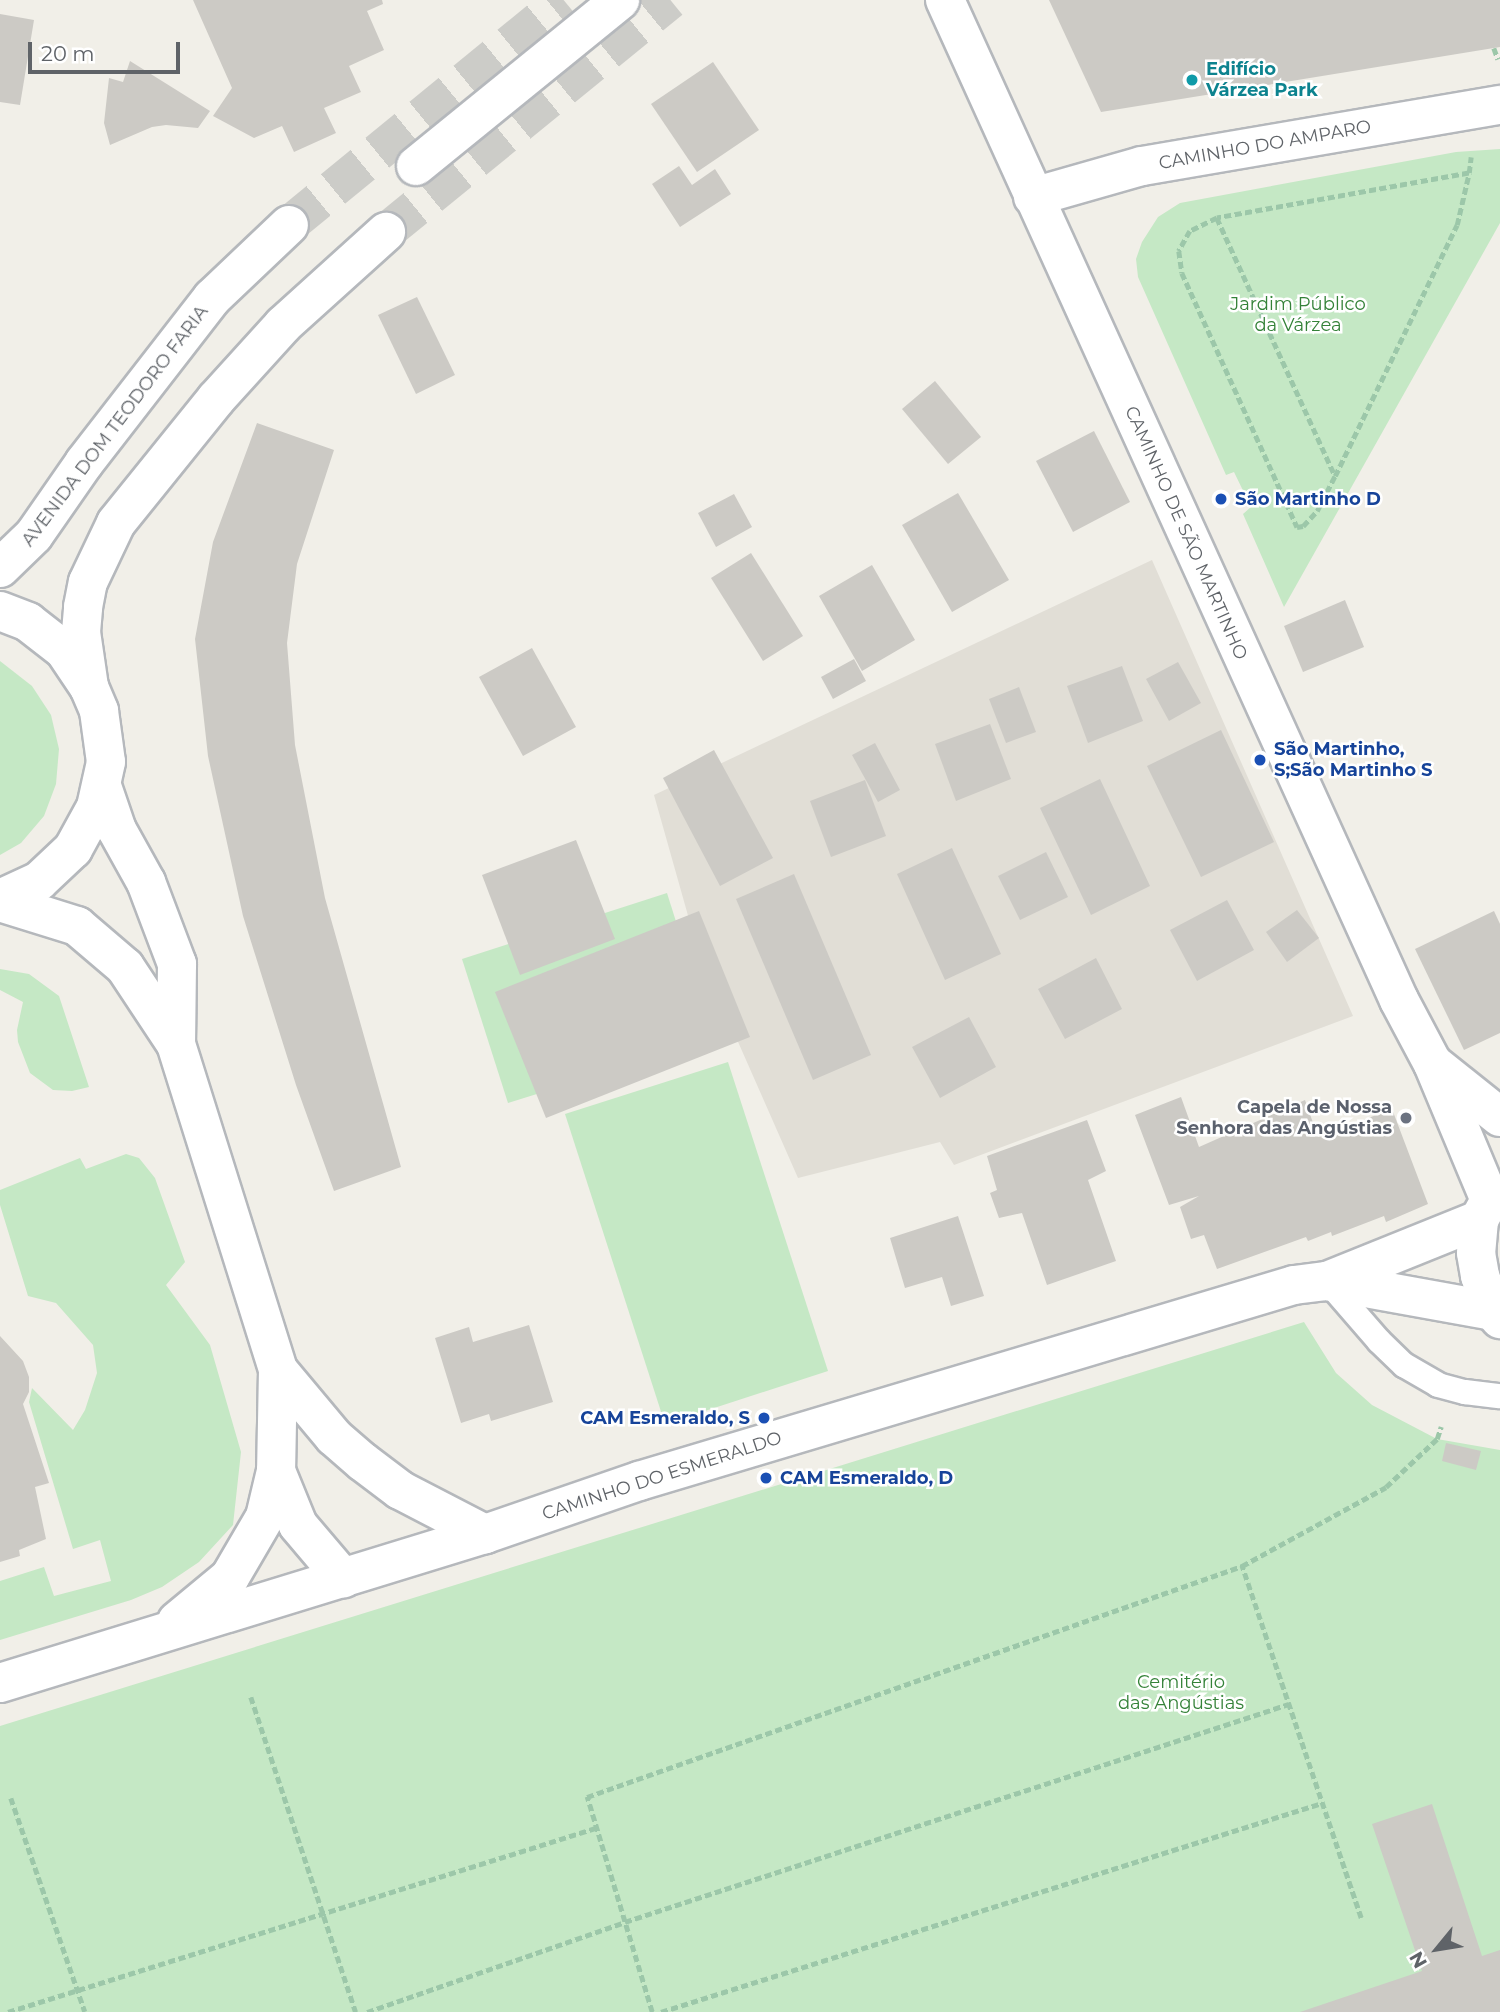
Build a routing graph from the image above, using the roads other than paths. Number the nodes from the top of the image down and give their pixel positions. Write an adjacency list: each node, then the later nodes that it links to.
1 (620, 0): 4 (main road)
2 (946, 0): 5 (main road, CAMINHO DE SÃO MARTINHO)
3 (1500, 105): 5 (main road, CAMINHO DO AMPARO)
4 (416, 166)
5 (1033, 197): 14 (main road, CAMINHO DE SÃO MARTINHO)
6 (289, 225): 8 (main road, AVENIDA DOM TEODORO FARIA)
7 (386, 233): 10 (main road)
8 (0, 568)
9 (0, 611): 10 (main road)
10 (89, 687): 11 (main road)
11 (102, 786): 12 (main road); 13 (main road)
12 (0, 900): 13 (main road)
13 (176, 1044): 19 (main road)
14 (1433, 1064): 15 (main road, CAMINHO DE SÃO MARTINHO); 16 (main road, CAMINHO DE SÃO MARTINHO)
15 (1500, 1117)
16 (1490, 1203): 17 (main road, CAMINHO DO ESMERALDO); 18 (main road)
17 (1327, 1281): 18 (main road, CAMINHO DO ESMERALDO); 20 (lane); 22 (main road, CAMINHO DO ESMERALDO)
18 (1497, 1315)
19 (278, 1370): 21 (main road); 22 (main road)
20 (1500, 1396)
21 (276, 1471): 23 (main road); 24 (main road)
22 (485, 1534): 23 (main road, CAMINHO DO ESMERALDO)
23 (342, 1578): 24 (main road, CAMINHO DO ESMERALDO)
24 (155, 1636): 25 (main road, CAMINHO DO ESMERALDO)
25 (0, 1683)

